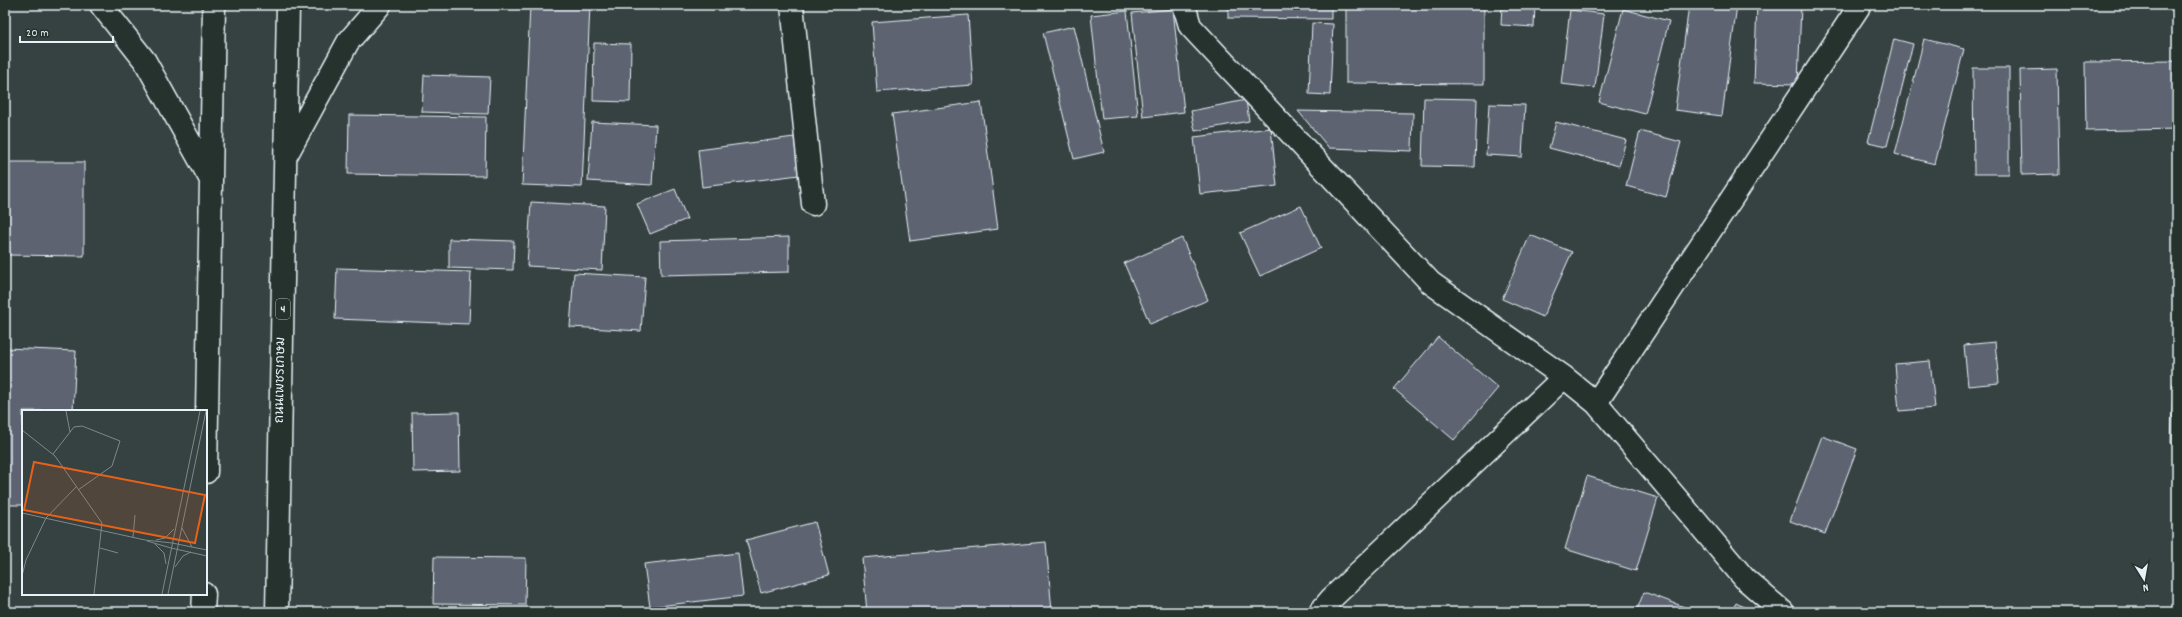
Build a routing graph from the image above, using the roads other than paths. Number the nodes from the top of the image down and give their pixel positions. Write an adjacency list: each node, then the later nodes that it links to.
1 (101, 5): 9 (main road)
2 (214, 5): 9 (main road)
3 (288, 5): 8 (main road, ถนนเพชรเกษม / 4)
4 (380, 5): 8 (main road)
5 (792, 5): 10 (main road)
6 (1184, 5): 11 (main road)
7 (1860, 5): 12 (main road)
8 (286, 156): 16 (main road, ถนนเพชรเกษม / 4)
9 (211, 181): 13 (main road)
10 (813, 204)
11 (1564, 376): 12 (main road); 17 (main road)
12 (1596, 403): 18 (main road)
13 (207, 414)
14 (204, 595): 15 (main road)
15 (204, 612)
16 (277, 612)
17 (1320, 612)
18 (1783, 612)

